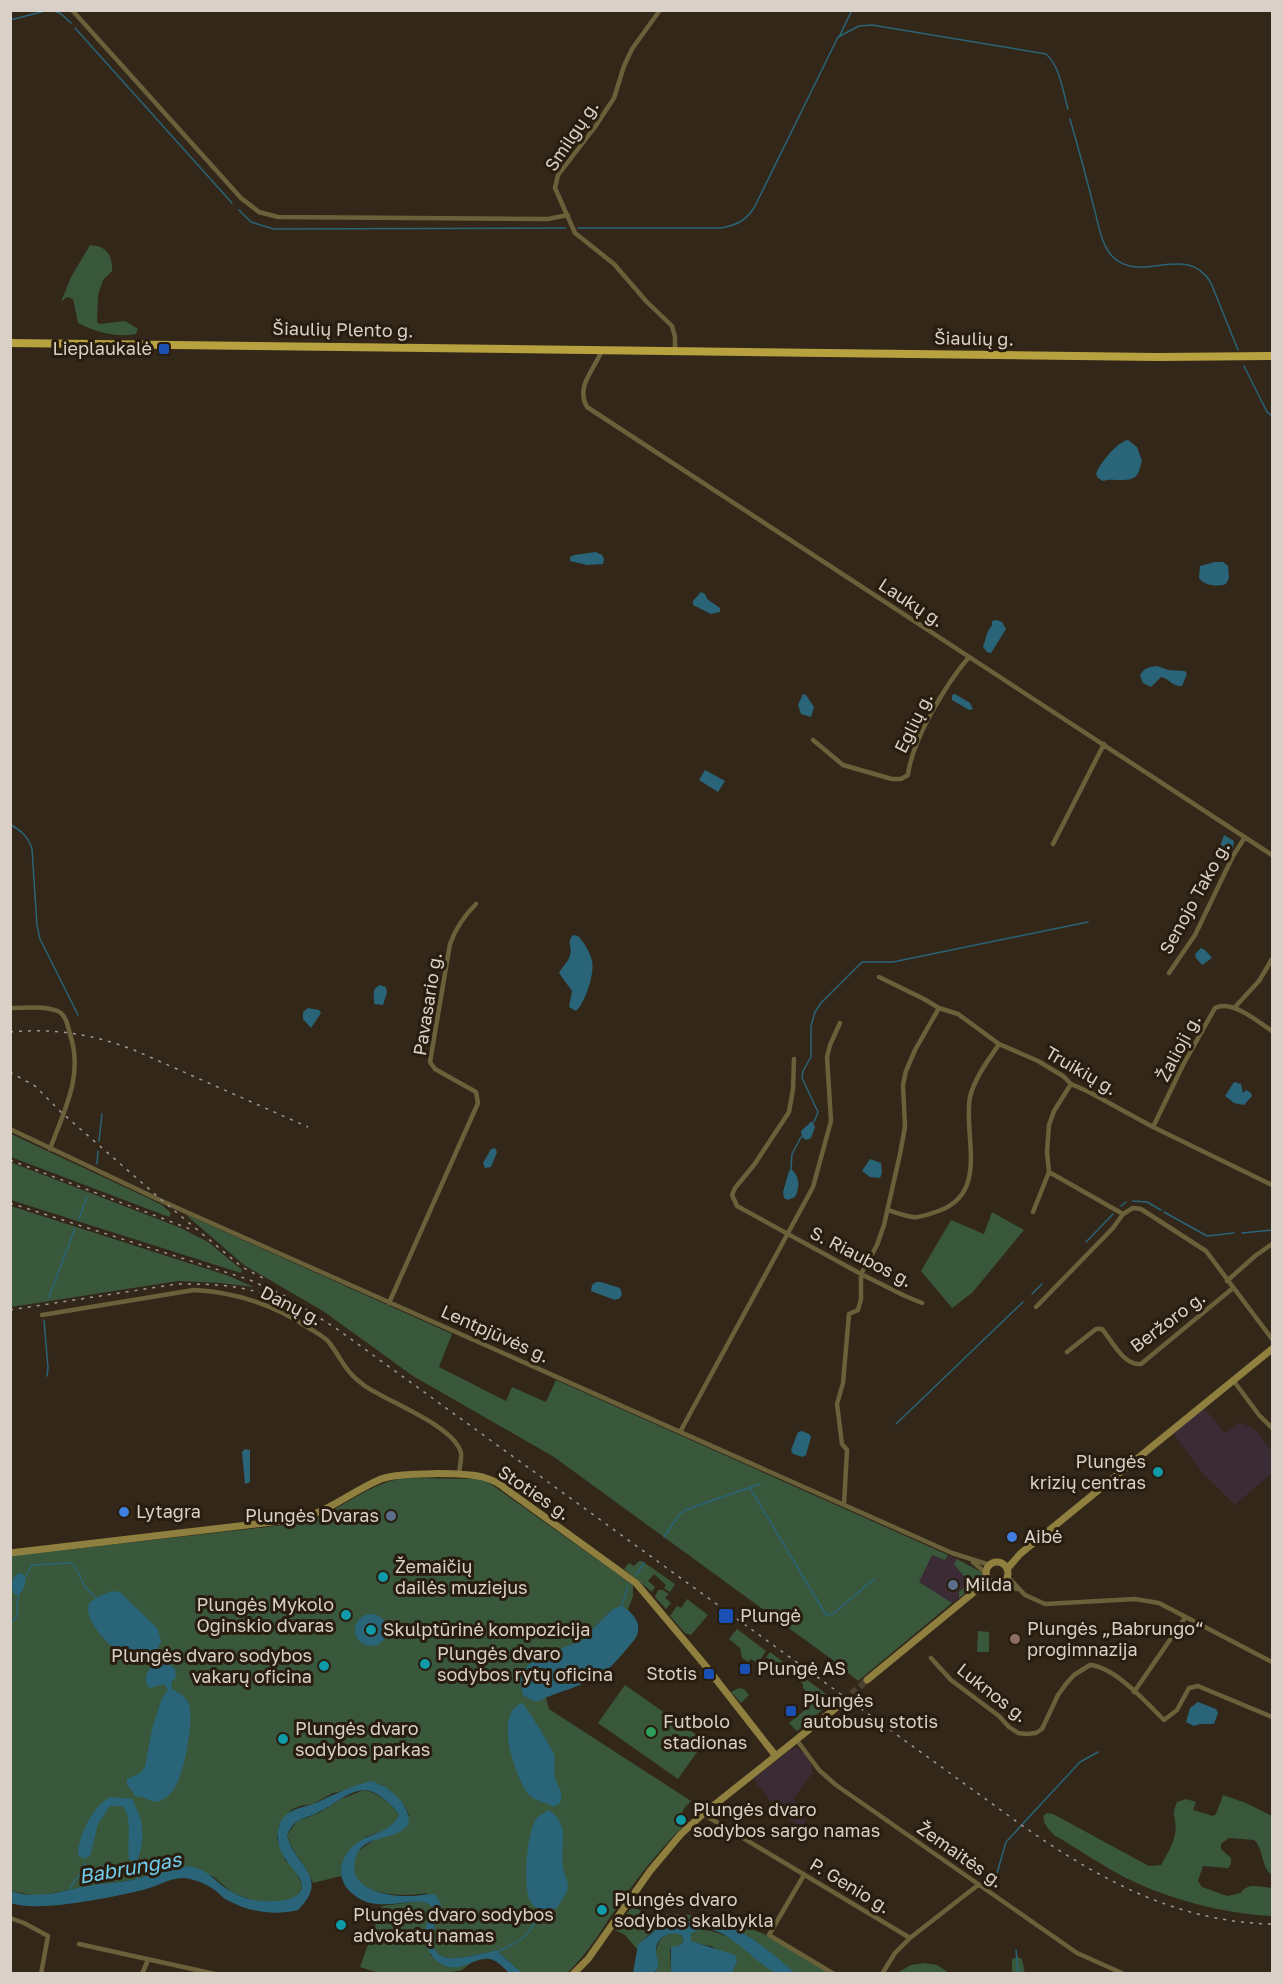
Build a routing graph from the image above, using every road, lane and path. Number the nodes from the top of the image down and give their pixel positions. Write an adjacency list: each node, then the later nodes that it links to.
1 (72, 10): 3 (street)
2 (660, 10): 3 (street, Smilgų g.)
3 (568, 215): 6 (street, Smilgų g.)
4 (10, 343): 5 (highway, Šiaulių Plento g.)
5 (602, 350): 6 (highway, Šiaulių Plento g.); 8 (street, Laukų g.)
6 (675, 351): 7 (highway, Šiaulių g.)
7 (1272, 356)
8 (969, 657): 9 (street, Eglių g.); 10 (street, Laukų g.)
9 (813, 740)
10 (1104, 744): 11 (street, Laukų g.); 12 (street)
11 (1245, 837): 13 (street, Laukų g.); 16 (street, Senojo Tako g.)
12 (1053, 844)
13 (1272, 855)
14 (476, 904): 39 (street, Pavasario g.)
15 (1272, 959): 18 (street)
16 (1169, 973)
17 (879, 977): 20 (street, Truikių g.)
18 (1235, 1007): 22 (street); 26 (street, Žalioji g.)
19 (10, 1008): 28 (street)
20 (939, 1008): 23 (street, Truikių g.); 31 (street)
21 (840, 1023): 34 (street)
22 (1272, 1031)
23 (999, 1044): 25 (street, Truikių g.); 31 (street)
24 (794, 1059): 34 (street, S. Riaubos g.)
25 (1071, 1084): 26 (street, Truikių g.); 29 (street)
26 (1153, 1127): 30 (street, Truikių g.)
27 (10, 1129): 28 (street, Lentpjūvės g.)
28 (50, 1149): 39 (street, Lentpjūvės g.)
29 (1049, 1172): 32 (street); 33 (street)
30 (1272, 1185)
31 (888, 1210): 36 (street)
32 (1033, 1212)
33 (1123, 1214): 37 (street); 41 (street)
34 (788, 1234): 36 (street, S. Riaubos g.); 48 (street)
35 (1272, 1244): 37 (street)
36 (861, 1274): 40 (street, S. Riaubos g.); 50 (street)
37 (1227, 1281): 38 (street)
38 (1233, 1288): 43 (street); 45 (street, Beržoro g.)
39 (388, 1303): 48 (street, Lentpjūvės g.)
40 (922, 1303)
41 (1036, 1307)
42 (42, 1315): 49 (street, Danų g.)
43 (1272, 1339)
44 (1272, 1348): 46 (main road)
45 (1067, 1352)
46 (1233, 1380): 47 (street); 54 (main road)
47 (1272, 1428)
48 (680, 1432): 50 (street, Lentpjūvės g.)
49 (459, 1475): 51 (main road, Stoties g.); 66 (main road, Stoties g.)
50 (844, 1505): 52 (street, Lentpjūvės g.)
51 (10, 1553)
52 (970, 1560): 53 (street, Lentpjūvės g.); 55 (street, Lentpjūvės g.)
53 (990, 1565): 54 (main road); 55 (main road)
54 (1004, 1573): 56 (main road); 58 (street)
55 (986, 1574): 56 (main road); 57 (main road)
56 (992, 1582): 57 (main road)
57 (974, 1592): 61 (main road)
58 (1185, 1618): 60 (street); 62 (street)
59 (931, 1658): 62 (street, Luknos g.)
60 (1272, 1662)
61 (867, 1680)
62 (1134, 1692): 64 (street)
63 (836, 1707): 65 (main road)
64 (1272, 1717)
65 (796, 1739): 66 (main road); 69 (street, Žemaitės g.)
66 (775, 1755): 67 (main road)
67 (702, 1814): 68 (street, P. Genio g.); 77 (main road)
68 (804, 1875): 71 (street, P. Genio g.); 78 (street)
69 (978, 1885): 71 (street); 80 (street, Žemaitės g.)
70 (10, 1918): 74 (street)
71 (910, 1938): 79 (street)
72 (79, 1944): 73 (street)
73 (148, 1960): 75 (street); 76 (street)
74 (41, 1974)
75 (142, 1974)
76 (215, 1974)
77 (573, 1974)
78 (834, 1974)
79 (882, 1974)
80 (1124, 1974)

